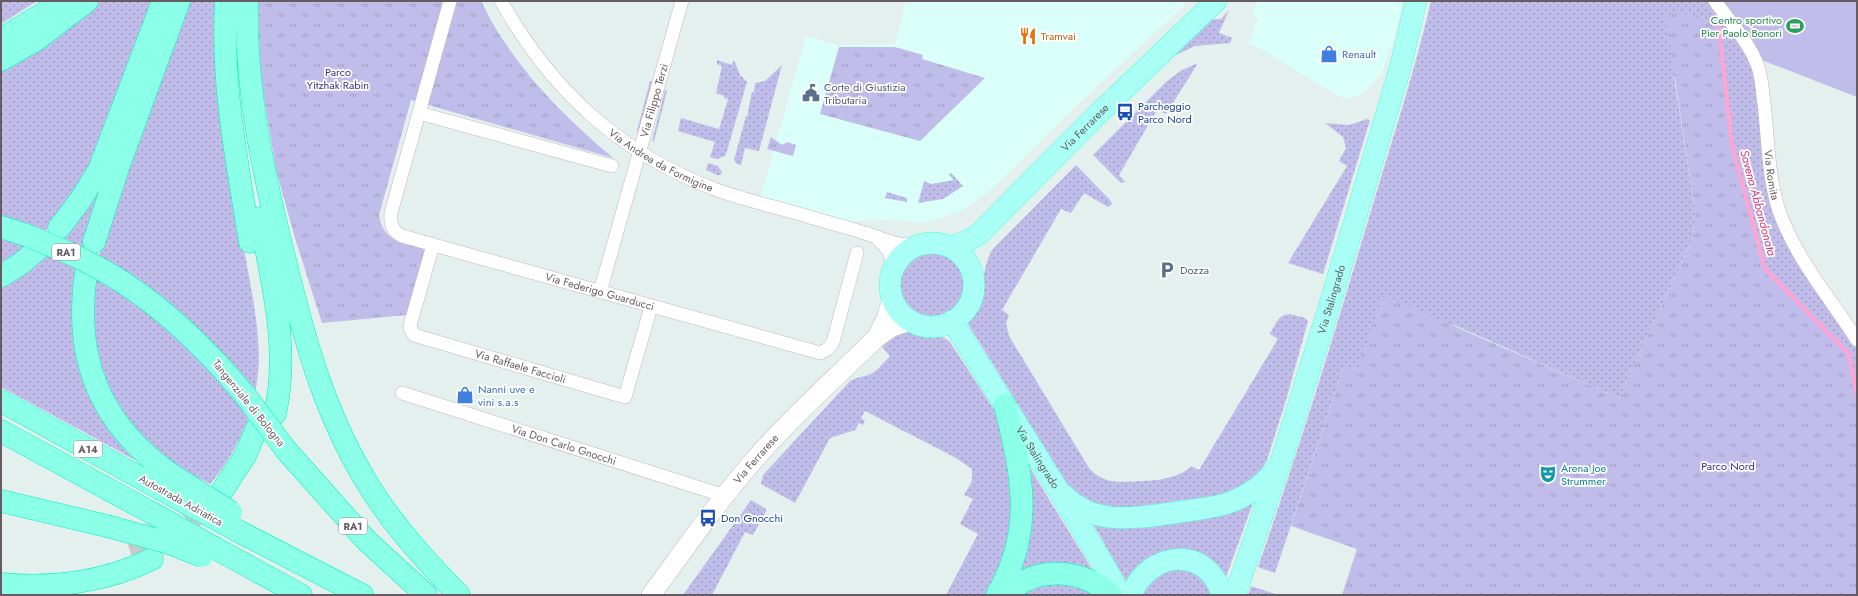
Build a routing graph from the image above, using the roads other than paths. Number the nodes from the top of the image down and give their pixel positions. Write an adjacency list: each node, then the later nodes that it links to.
1 (61, 1): 14 (highway)
2 (87, 1): 15 (highway)
3 (163, 1): 20 (highway)
4 (179, 1): 23 (highway)
5 (226, 1): 40 (highway)
6 (239, 1): 40 (highway)
7 (247, 1): 59 (highway)
8 (450, 1): 16 (street, Via Federigo Guarducci)
9 (501, 1): 17 (street, Via Andrea da Formigine)
10 (682, 1): 17 (street, Via Filippo Terzi)
11 (1216, 1): 26 (main road, Via Ferrarese)
12 (1416, 1): 44 (main road, Via Stalingrado)
13 (1715, 1): 37 (street, Via Romita)
14 (1, 39)
15 (1, 60)
16 (419, 113): 18 (street); 24 (street, Via Federigo Guarducci)
17 (639, 152): 21 (street, Via Andrea da Formigine); 31 (street, Via Filippo Terzi)
18 (612, 166)
19 (1, 227): 22 (highway, Tangenziale di Bologna / RA1)
20 (59, 228)
21 (877, 237): 25 (street, Via Andrea da Formigine); 28 (street)
22 (32, 242): 29 (highway, Tangenziale di Bologna / RA1, bridge); 30 (highway)
23 (94, 242)
24 (433, 245): 31 (street, Via Federigo Guarducci); 33 (street, Via Raffaele Faccioli)
25 (917, 246): 26 (main road); 28 (main road)
26 (950, 247): 35 (main road)
27 (857, 253): 33 (street, Via Federigo Guarducci)
28 (894, 267): 32 (main road)
29 (96, 273): 40 (highway, Tangenziale di Bologna / RA1); 46 (highway)
30 (1, 276)
31 (600, 292): 33 (street, Via Federigo Guarducci)
32 (892, 300): 34 (main road); 36 (main road, Via Ferrarese)
33 (651, 307)
34 (910, 320): 35 (main road); 36 (main road, Via Ferrarese)
35 (952, 321): 41 (main road, Via Stalingrado)
36 (877, 337): 48 (main road, Via Ferrarese)
37 (1857, 340)
38 (402, 393): 48 (street, Via Don Carlo Gnocchi)
39 (1, 402): 46 (highway, Autostrada Adriatica / A14)
40 (262, 403): 58 (highway, Tangenziale di Bologna / RA1, bridge)
41 (1005, 405): 45 (main road, Via Stalingrado); 61 (highway)
42 (1, 431): 50 (highway, A14, bridge)
43 (262, 434): 47 (highway)
44 (1282, 458): 45 (main road); 67 (main road, Via Stalingrado)
45 (1057, 488): 64 (main road, Via Stalingrado)
46 (182, 491): 57 (highway, Autostrada Adriatica / A14, bridge)
47 (227, 495)
48 (725, 496): 60 (main road, Via Ferrarese)
49 (1, 501): 50 (highway, bridge)
50 (209, 552): 55 (highway); 56 (highway, A14)
51 (131, 554): 53 (highway)
52 (152, 559): 54 (highway)
53 (1, 570)
54 (1, 584)
55 (292, 595)
56 (301, 595)
57 (362, 595)
58 (426, 595)
59 (459, 595)
60 (651, 595)
61 (997, 595)
62 (1006, 595): 63 (highway)
63 (1111, 595)
64 (1120, 595)
65 (1131, 595): 66 (main road)
66 (1222, 595)
67 (1235, 595)

